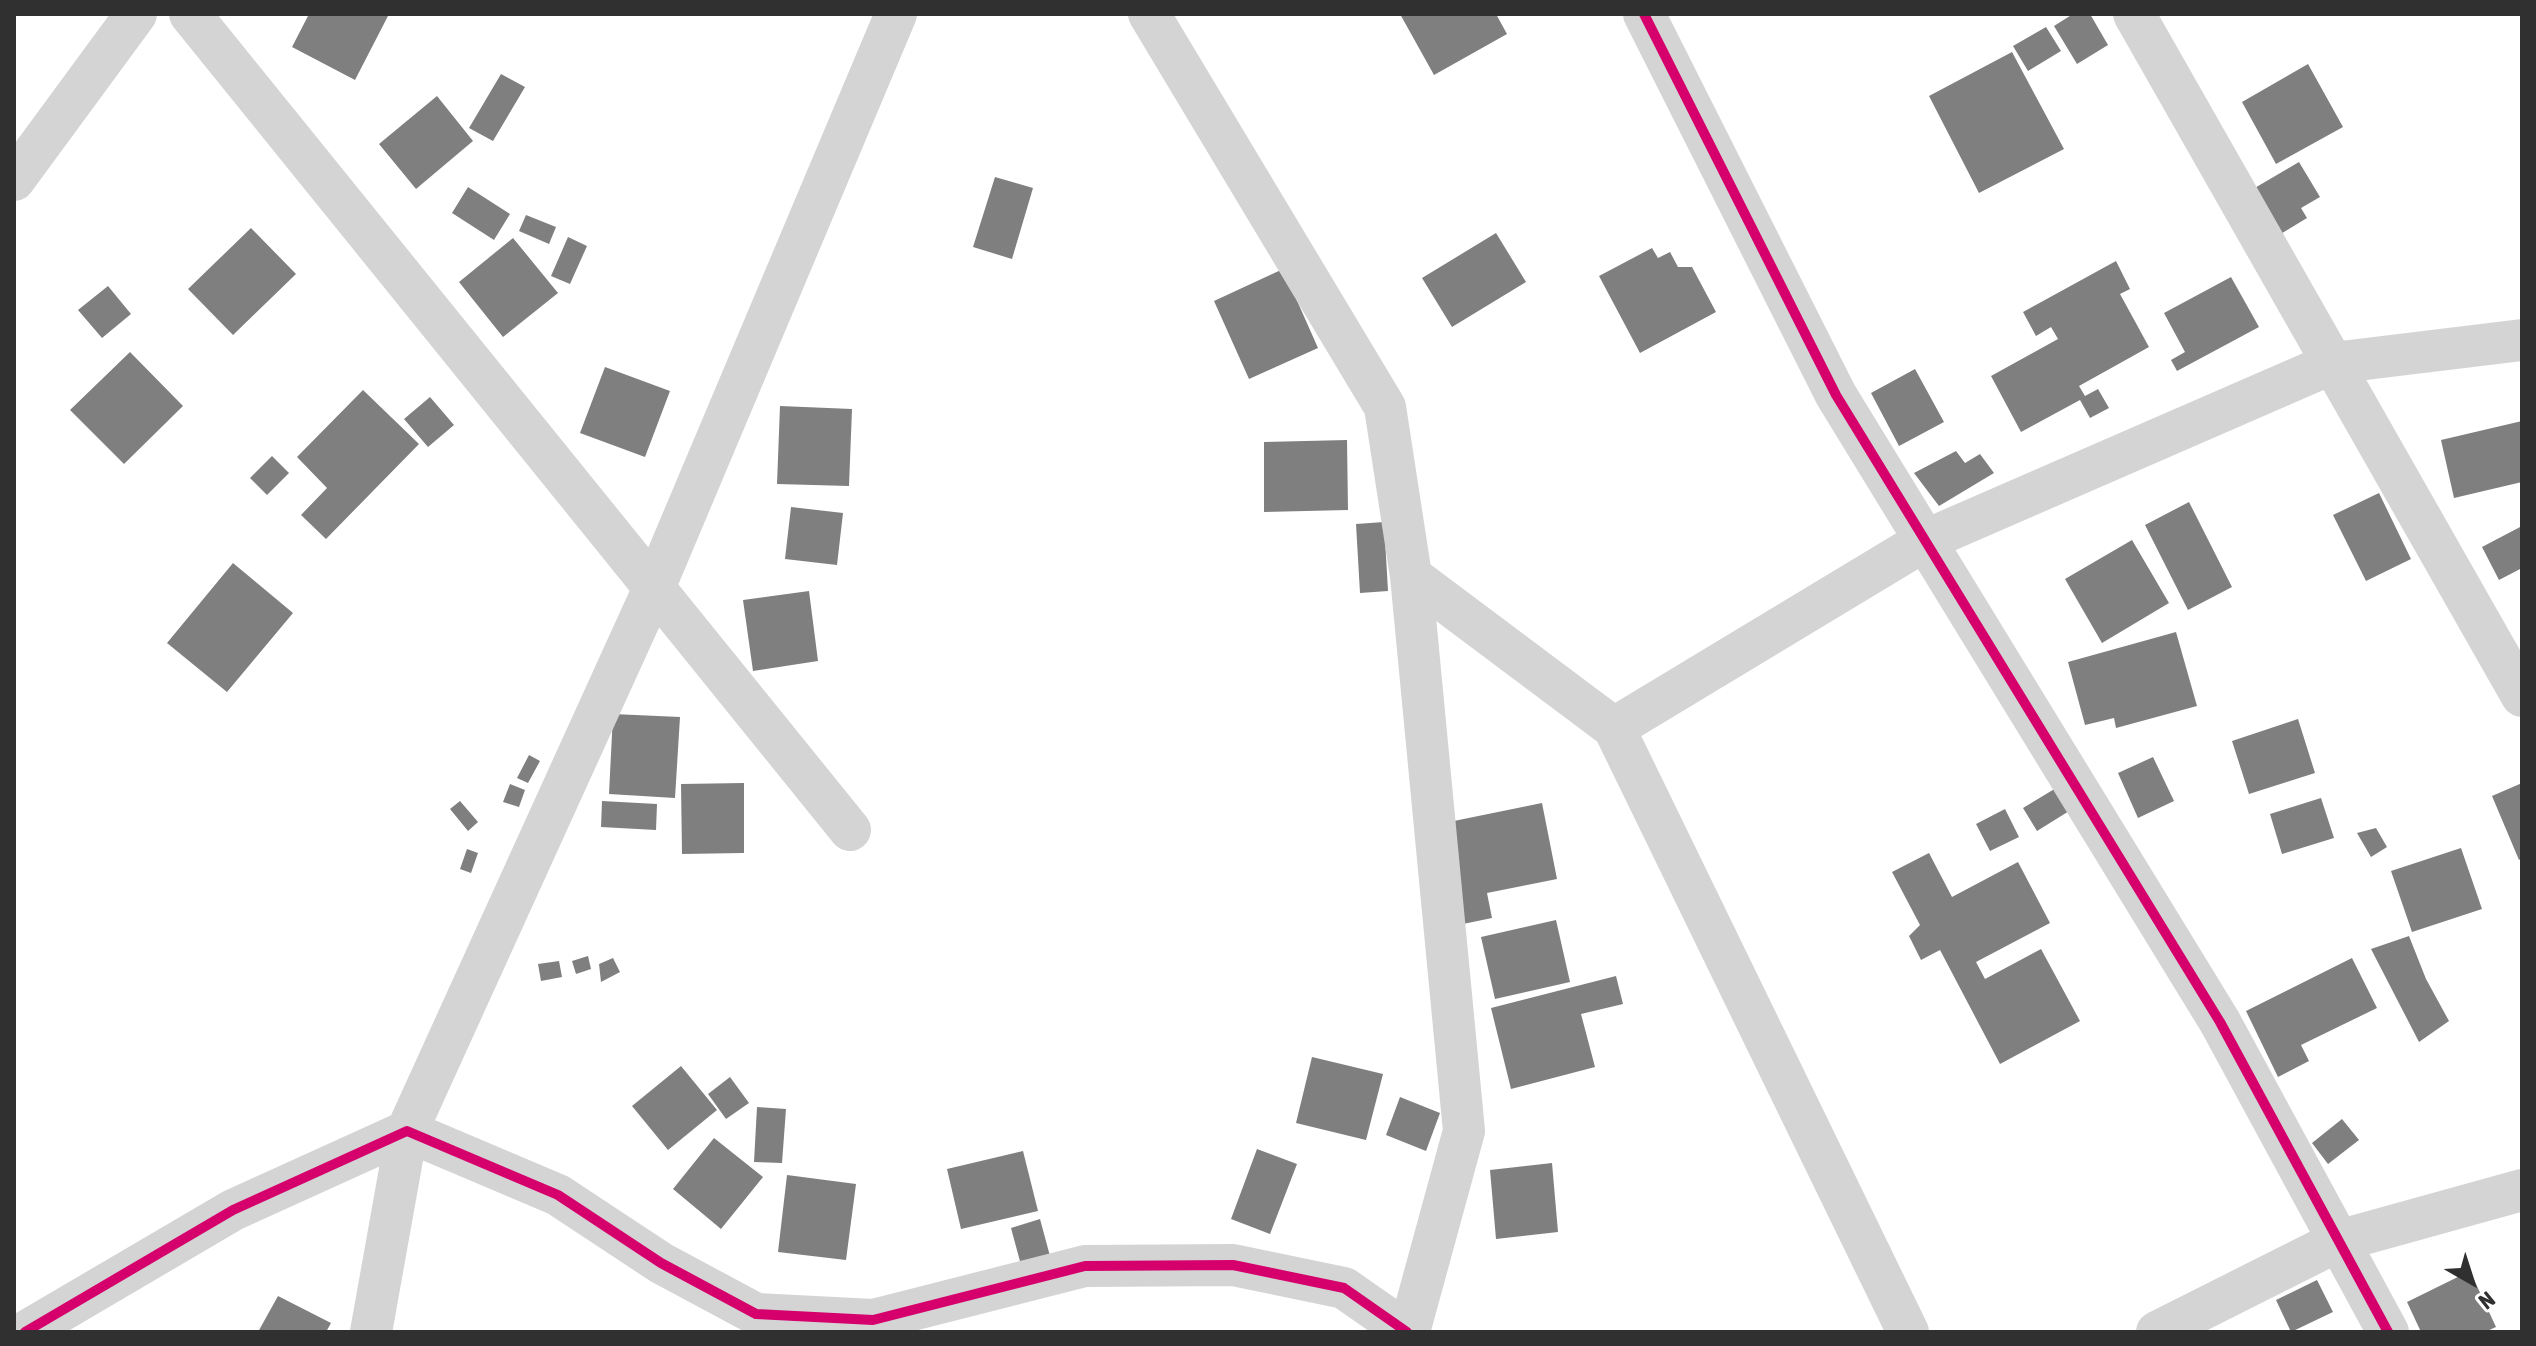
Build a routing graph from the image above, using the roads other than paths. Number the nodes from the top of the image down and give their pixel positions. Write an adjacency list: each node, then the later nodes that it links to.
1 (136, 14): 7 (street)
2 (190, 14): 12 (street)
3 (896, 14): 12 (street)
4 (1149, 14): 11 (street)
5 (1644, 14): 10 (street)
6 (2134, 14): 9 (street)
7 (14, 180)
8 (2522, 340): 9 (street)
9 (2333, 363): 10 (street); 13 (street)
10 (1924, 541): 14 (street); 18 (street)
11 (1411, 576): 14 (street); 21 (street)
12 (654, 588): 15 (street); 16 (street)
13 (2522, 696)
14 (1614, 728): 22 (street)
15 (850, 830)
16 (407, 1131): 19 (street); 20 (street); 21 (street)
17 (2522, 1190): 18 (street)
18 (2338, 1241): 23 (street); 24 (street)
19 (25, 1332)
20 (371, 1332)
21 (1408, 1332)
22 (1908, 1332)
23 (2157, 1332)
24 (2388, 1332)

